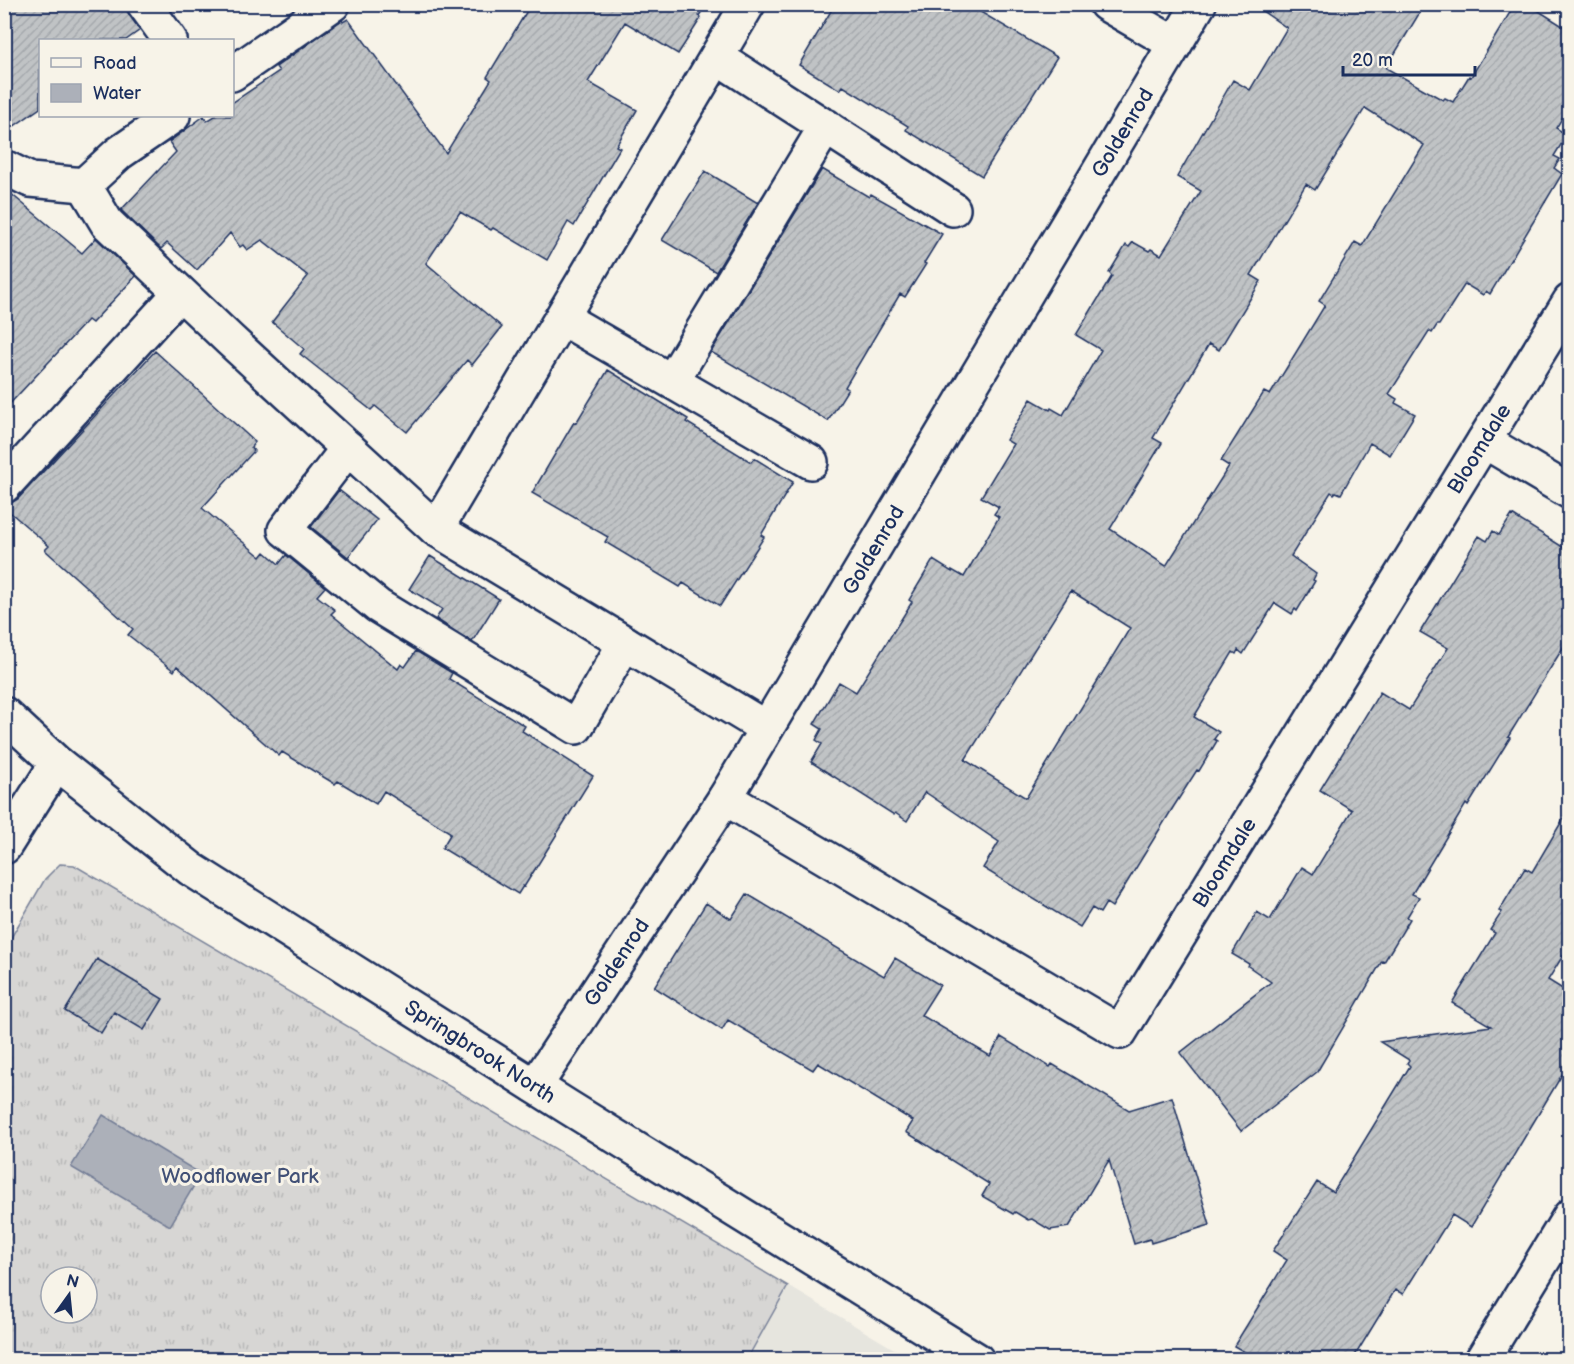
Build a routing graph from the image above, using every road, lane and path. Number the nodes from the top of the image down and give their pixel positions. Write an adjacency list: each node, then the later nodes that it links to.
1 (144, 4): 6 (street)
2 (333, 4): 9 (street)
3 (748, 4): 8 (street)
4 (1106, 4): 7 (street)
5 (1199, 4): 7 (street, Goldenrod)
6 (169, 39)
7 (1175, 44): 27 (street, Goldenrod)
8 (717, 57): 11 (street); 17 (street)
9 (234, 73)
10 (172, 117): 13 (street)
11 (826, 126): 14 (street); 18 (street)
12 (4, 167): 13 (street)
13 (84, 185): 15 (street)
14 (953, 209)
15 (180, 293): 20 (street); 22 (street)
16 (1569, 302): 19 (street, Bloomdale)
17 (562, 318): 18 (street); 24 (street)
18 (672, 381): 21 (street)
19 (1484, 441): 23 (street); 29 (street, Bloomdale)
20 (348, 448): 24 (street); 25 (street)
21 (811, 462)
22 (4, 486)
23 (1569, 492)
24 (436, 529): 25 (street)
25 (625, 643): 27 (street)
26 (4, 714): 28 (street, Springbrook North)
27 (766, 728): 29 (street, Goldenrod)
28 (57, 763): 30 (street); 31 (street, Springbrook North)
29 (725, 798): 31 (street, Goldenrod)
30 (4, 847)
31 (535, 1086): 33 (street, Springbrook North)
32 (1569, 1216): 34 (street)
33 (977, 1359)
34 (1482, 1359)

